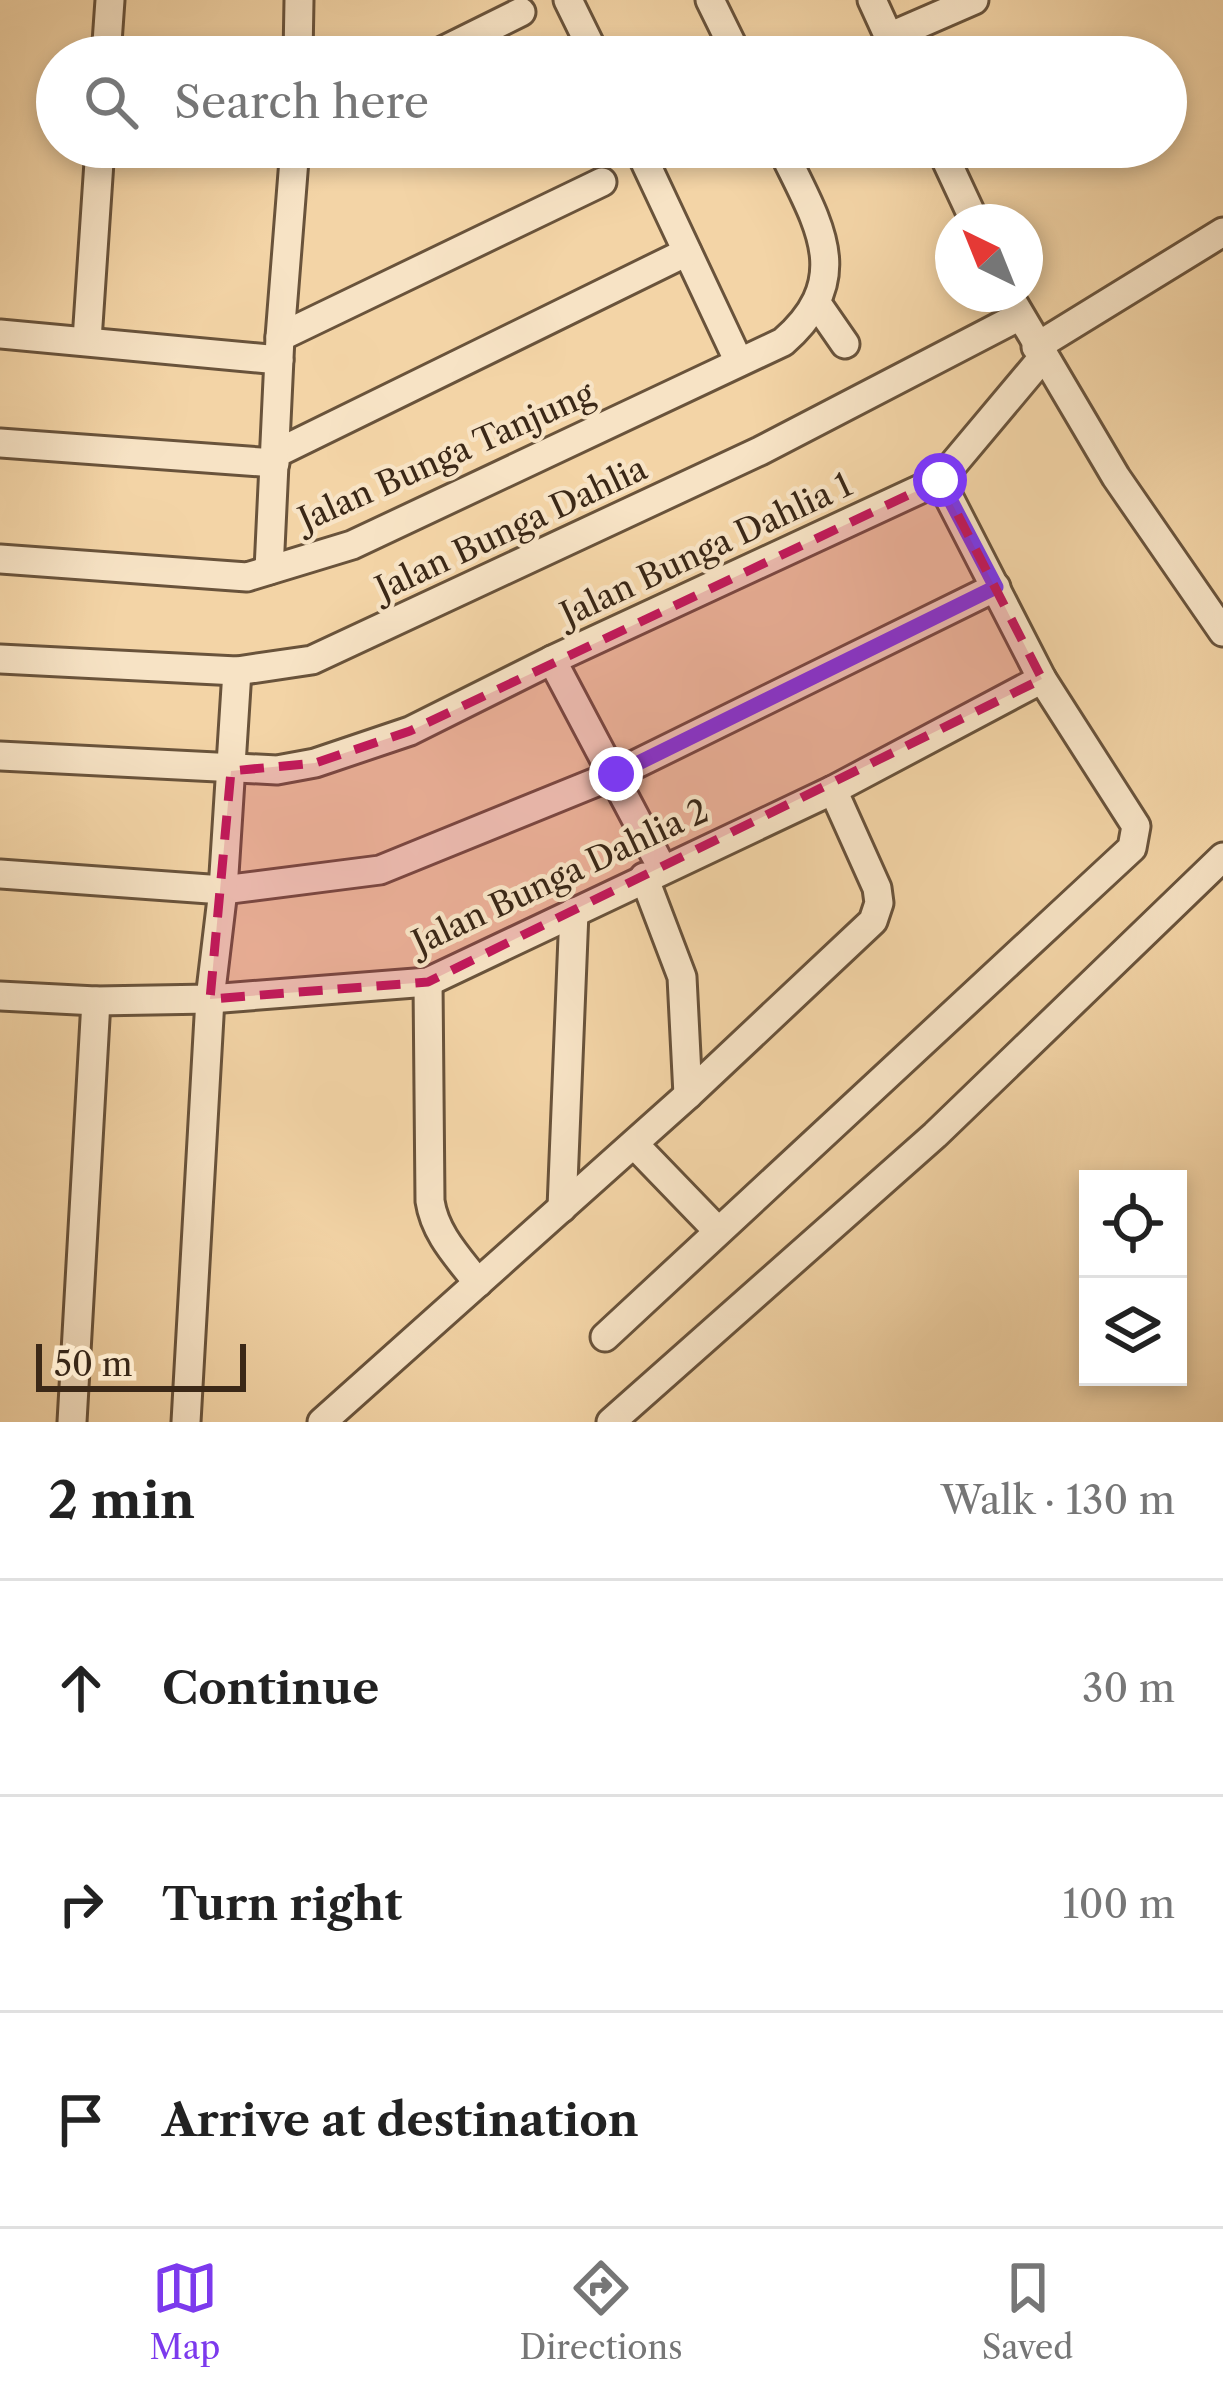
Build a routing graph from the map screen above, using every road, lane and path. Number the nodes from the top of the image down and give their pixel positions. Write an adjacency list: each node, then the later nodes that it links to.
1 (110, 0): 8 (street)
2 (299, 0): 9 (street)
3 (710, 0): 12 (street)
4 (872, 0): 13 (street)
5 (974, 0): 14 (street)
6 (578, 3): 11 (street)
7 (521, 12): 10 (street)
8 (107, 36)
9 (298, 36)
10 (472, 36)
11 (589, 36)
12 (728, 36)
13 (888, 36)
14 (912, 36)
15 (99, 168): 28 (street)
16 (294, 168): 30 (street)
17 (648, 168): 23 (street)
18 (791, 168): 24 (street)
19 (950, 168): 21 (street)
20 (602, 182): 30 (street)
21 (966, 204)
22 (1223, 232): 31 (street, Jalan Bunga Dahlia 1)
23 (687, 252): 32 (street); 34 (street)
24 (818, 305): 29 (street); 32 (street, Jalan Bunga Tanjung)
25 (1001, 312): 42 (street, Jalan Bunga Dahlia)
26 (1017, 312): 31 (street)
27 (0, 334): 28 (street)
28 (87, 340): 30 (street)
29 (845, 344)
30 (280, 349): 34 (street)
31 (1040, 351): 35 (street, Jalan Bunga Dahlia 1); 39 (street)
32 (739, 362): 37 (street, Jalan Bunga Tanjung)
33 (0, 443): 34 (street)
34 (275, 459): 37 (street)
35 (940, 480): 38 (street); 41 (street, Jalan Bunga Dahlia 1)
36 (0, 560): 37 (street, Jalan Bunga Tanjung)
37 (269, 570)
38 (996, 587): 43 (street); 46 (street)
39 (1223, 632)
40 (0, 659): 42 (street, Jalan Bunga Dahlia)
41 (552, 660): 45 (street, Jalan Bunga Dahlia 1); 46 (street)
42 (237, 671): 45 (street)
43 (1042, 679): 47 (street, Jalan Bunga Dahlia 2); 60 (street)
44 (0, 756): 45 (street, Jalan Bunga Dahlia 1)
45 (231, 771): 51 (street)
46 (616, 774): 49 (street); 51 (street)
47 (833, 790): 49 (street, Jalan Bunga Dahlia 2); 57 (street)
48 (1223, 857): 66 (street)
49 (653, 873): 52 (street, Jalan Bunga Dahlia 2); 57 (street)
50 (0, 874): 51 (street)
51 (223, 890): 55 (street)
52 (574, 912): 53 (street, Jalan Bunga Dahlia 2); 59 (street)
53 (428, 982): 55 (street, Jalan Bunga Dahlia 2); 61 (street)
54 (0, 996): 56 (street, Jalan Bunga Dahlia 2)
55 (210, 999): 56 (street, Jalan Bunga Dahlia 2); 64 (street)
56 (96, 1001): 63 (street)
57 (688, 1096): 58 (street)
58 (634, 1144): 59 (street); 60 (street)
59 (562, 1208): 61 (street)
60 (718, 1231): 62 (street)
61 (478, 1283): 65 (street)
62 (605, 1337)
63 (71, 1422)
64 (186, 1422)
65 (322, 1422)
66 (610, 1422)

